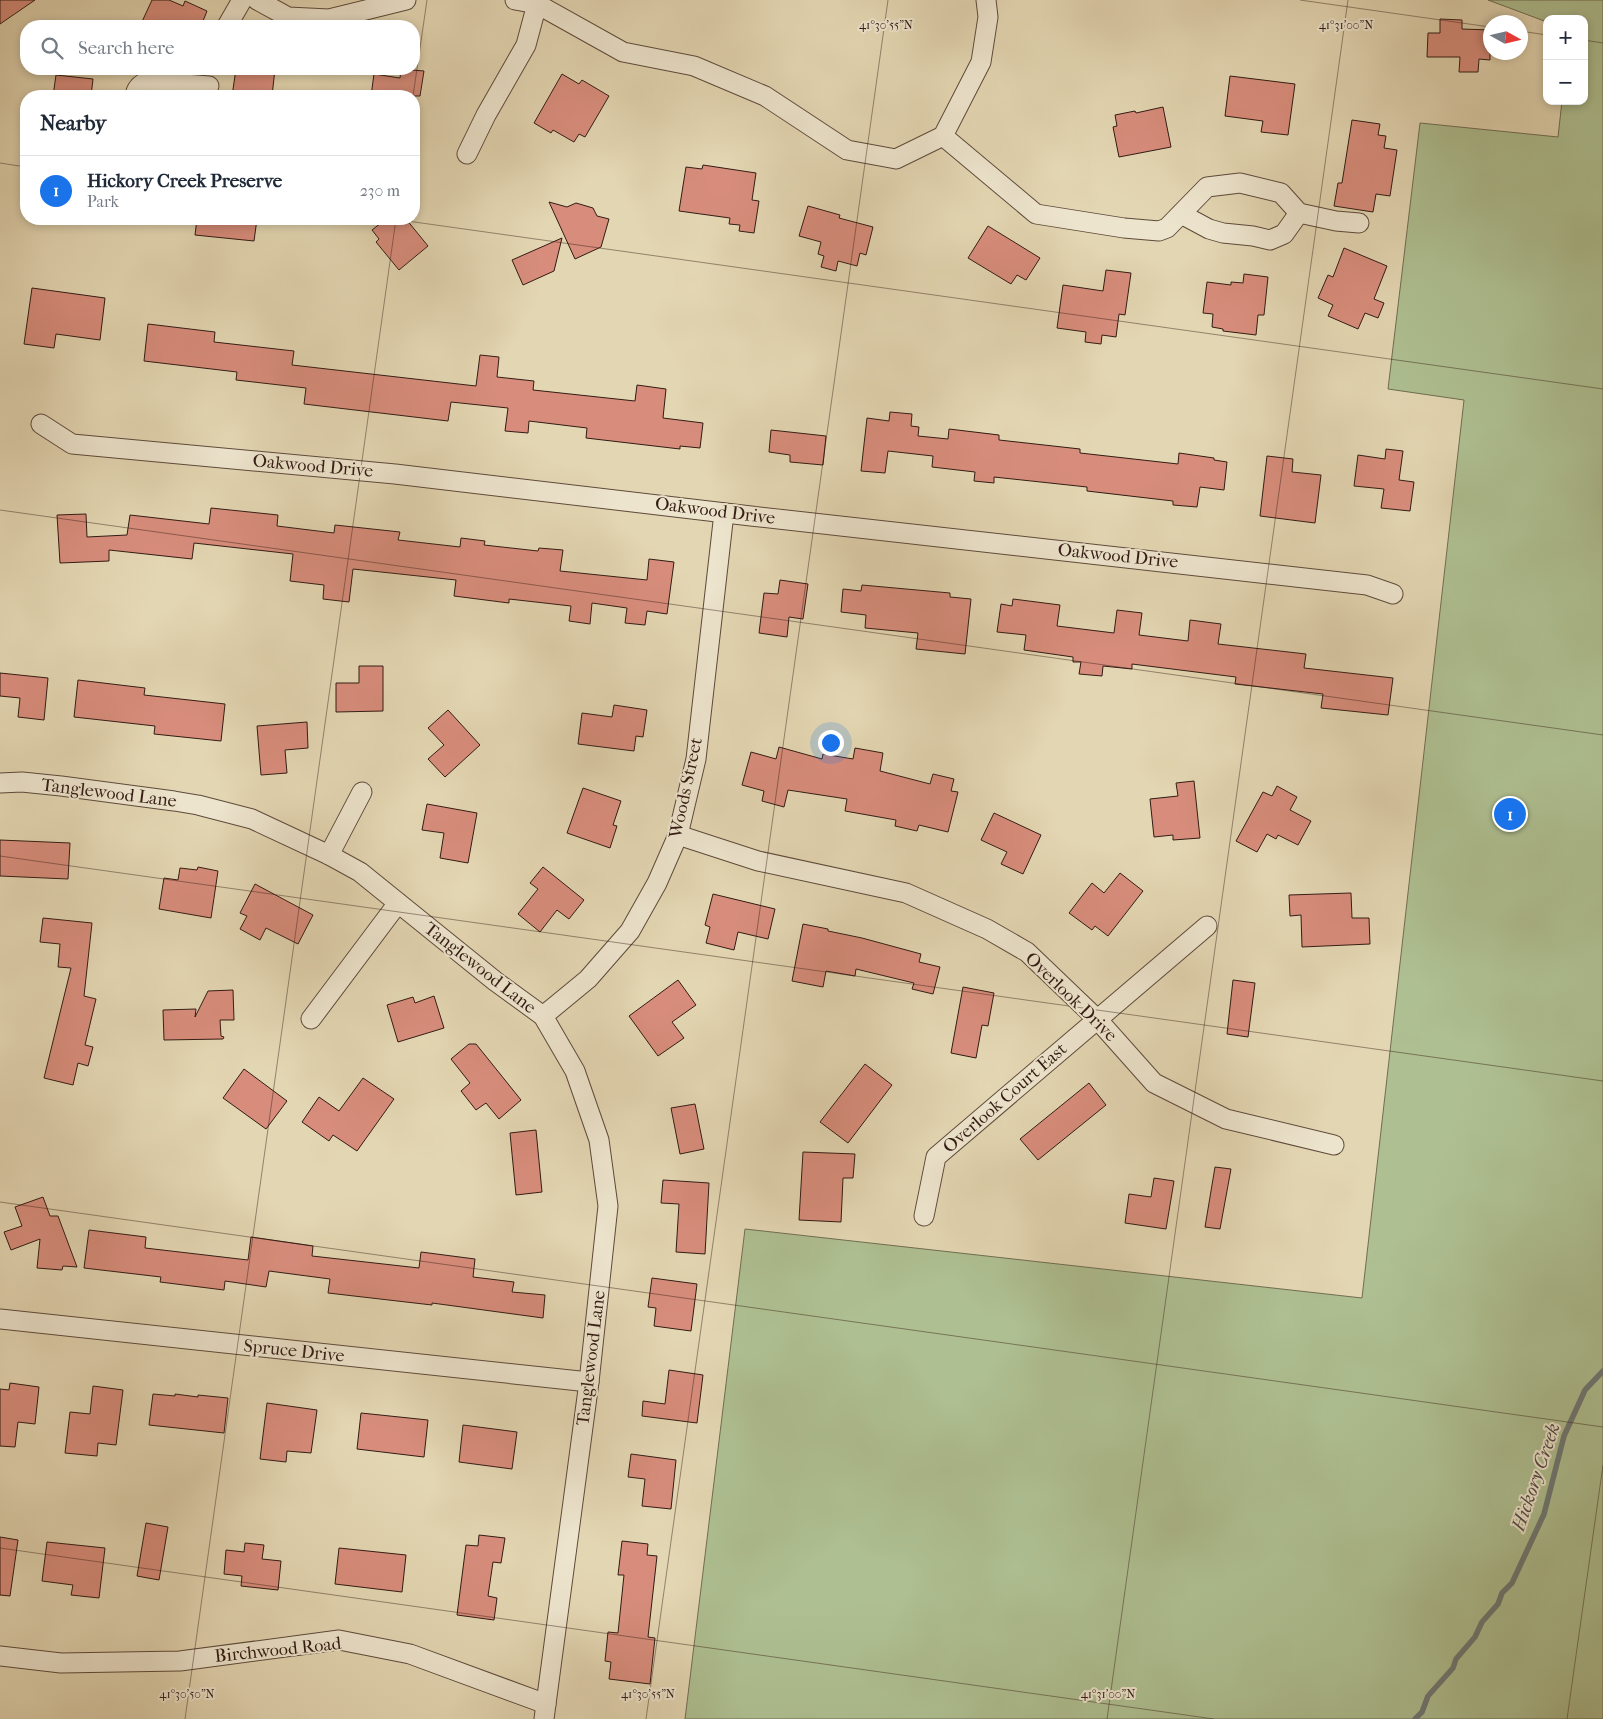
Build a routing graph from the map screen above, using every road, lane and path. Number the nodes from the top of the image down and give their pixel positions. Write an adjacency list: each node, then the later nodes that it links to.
1 (242, 0): 7 (street)
2 (257, 0): 3 (street)
3 (406, 0)
4 (515, 0): 6 (street)
5 (986, 0): 10 (street)
6 (536, 4): 10 (street); 11 (street)
7 (230, 20)
8 (209, 84): 9 (street)
9 (136, 90)
10 (943, 136): 12 (street)
11 (467, 154)
12 (1181, 214): 13 (street); 13 (street)
13 (1299, 214): 14 (street)
14 (1359, 224)
15 (41, 424): 16 (street, Oakwood Drive)
16 (724, 513): 17 (street, Oakwood Drive); 20 (street, Woods Street)
17 (1393, 594)
18 (0, 783): 21 (street, Tanglewood Lane)
19 (362, 792): 21 (street)
20 (678, 836): 24 (street, Woods Street); 26 (street, Overlook Drive)
21 (329, 854): 22 (street, Tanglewood Lane)
22 (398, 903): 24 (street, Tanglewood Lane); 25 (street)
23 (1207, 926): 26 (street, Overlook Court East)
24 (542, 1016): 30 (street, Tanglewood Lane)
25 (311, 1019)
26 (1097, 1019): 27 (street, Overlook Drive); 28 (street, Overlook Court East)
27 (1334, 1145)
28 (924, 1216)
29 (0, 1319): 30 (street, Spruce Drive)
30 (589, 1382): 32 (street, Tanglewood Lane)
31 (0, 1656): 32 (street, Birchwood Road)
32 (545, 1712)

